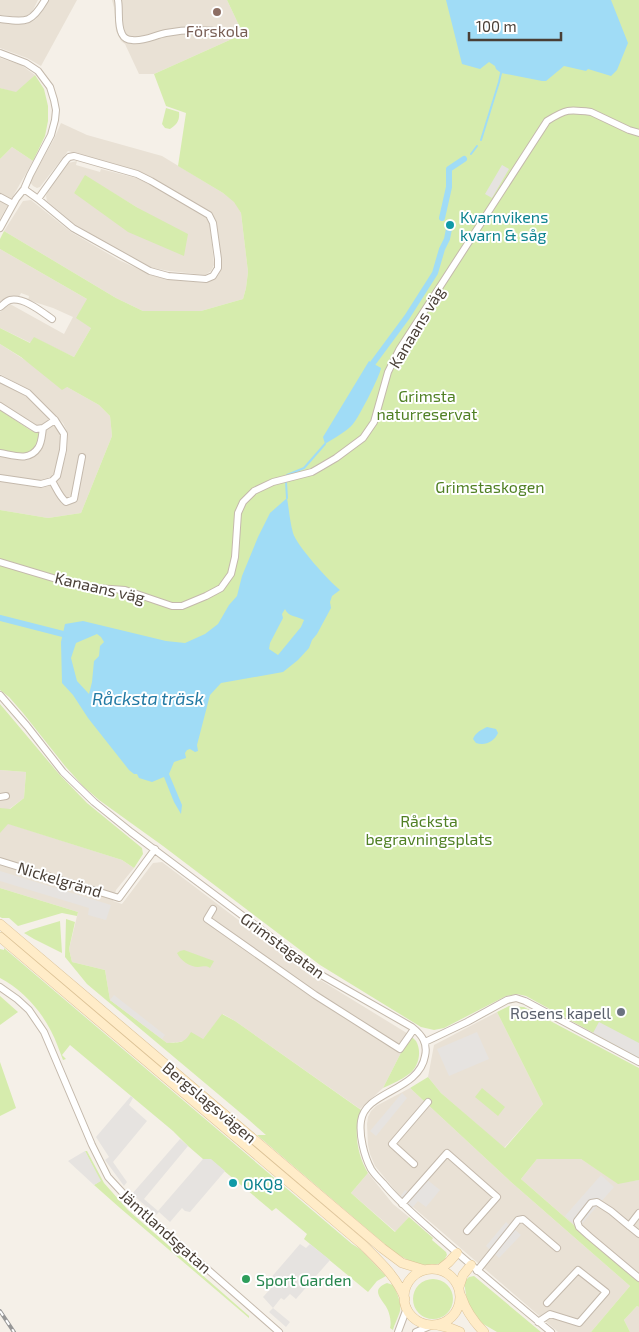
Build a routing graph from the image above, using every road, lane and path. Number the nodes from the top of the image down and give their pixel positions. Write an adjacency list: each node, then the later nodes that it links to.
1 (45, 0): 3 (street)
2 (118, 0): 4 (street)
3 (0, 18)
4 (227, 33)
5 (0, 53): 7 (street)
6 (639, 133): 22 (street, Kanaans väg)
7 (24, 189): 9 (street); 10 (street)
8 (0, 197): 10 (street)
9 (38, 198): 9 (street)
10 (13, 204): 11 (street)
11 (0, 228)
12 (0, 307): 13 (street)
13 (52, 319)
14 (0, 379): 16 (street)
15 (0, 406): 17 (street)
16 (55, 420): 17 (street); 21 (street)
17 (43, 428): 18 (street)
18 (0, 453)
19 (82, 457): 21 (street)
20 (0, 478): 21 (street)
21 (52, 481)
22 (0, 562)
23 (0, 695): 24 (street, Grimstagatan)
24 (155, 849): 25 (street, Nickelgränd); 30 (street, Grimstagatan)
25 (0, 861)
26 (213, 909): 30 (street)
27 (0, 924): 43 (main road, Bergslagsvägen)
28 (0, 937): 48 (main road, Bergslagsvägen)
29 (0, 988): 51 (street, Jämtlandsgatan)
30 (414, 1029): 31 (street, Grimstagatan)
31 (425, 1042): 32 (street); 35 (street)
32 (639, 1062)
33 (428, 1102): 34 (street)
34 (414, 1164)
35 (402, 1204): 38 (street); 41 (street)
36 (639, 1213): 37 (street)
37 (629, 1226): 39 (street); 45 (street)
38 (467, 1231)
39 (639, 1234)
40 (557, 1248): 42 (street)
41 (457, 1253): 42 (street); 44 (main road)
42 (474, 1268): 46 (main road); 49 (street)
43 (425, 1270): 44 (main road); 48 (main road)
44 (439, 1270): 46 (main road)
45 (639, 1278)
46 (460, 1290): 50 (main road); 55 (main road)
47 (547, 1303): 49 (street)
48 (406, 1304): 50 (main road); 52 (street)
49 (538, 1322): 56 (street)
50 (433, 1325): 53 (street); 54 (main road)
51 (279, 1332)
52 (398, 1332)
53 (416, 1332)
54 (460, 1332)
55 (484, 1332)
56 (551, 1332)

